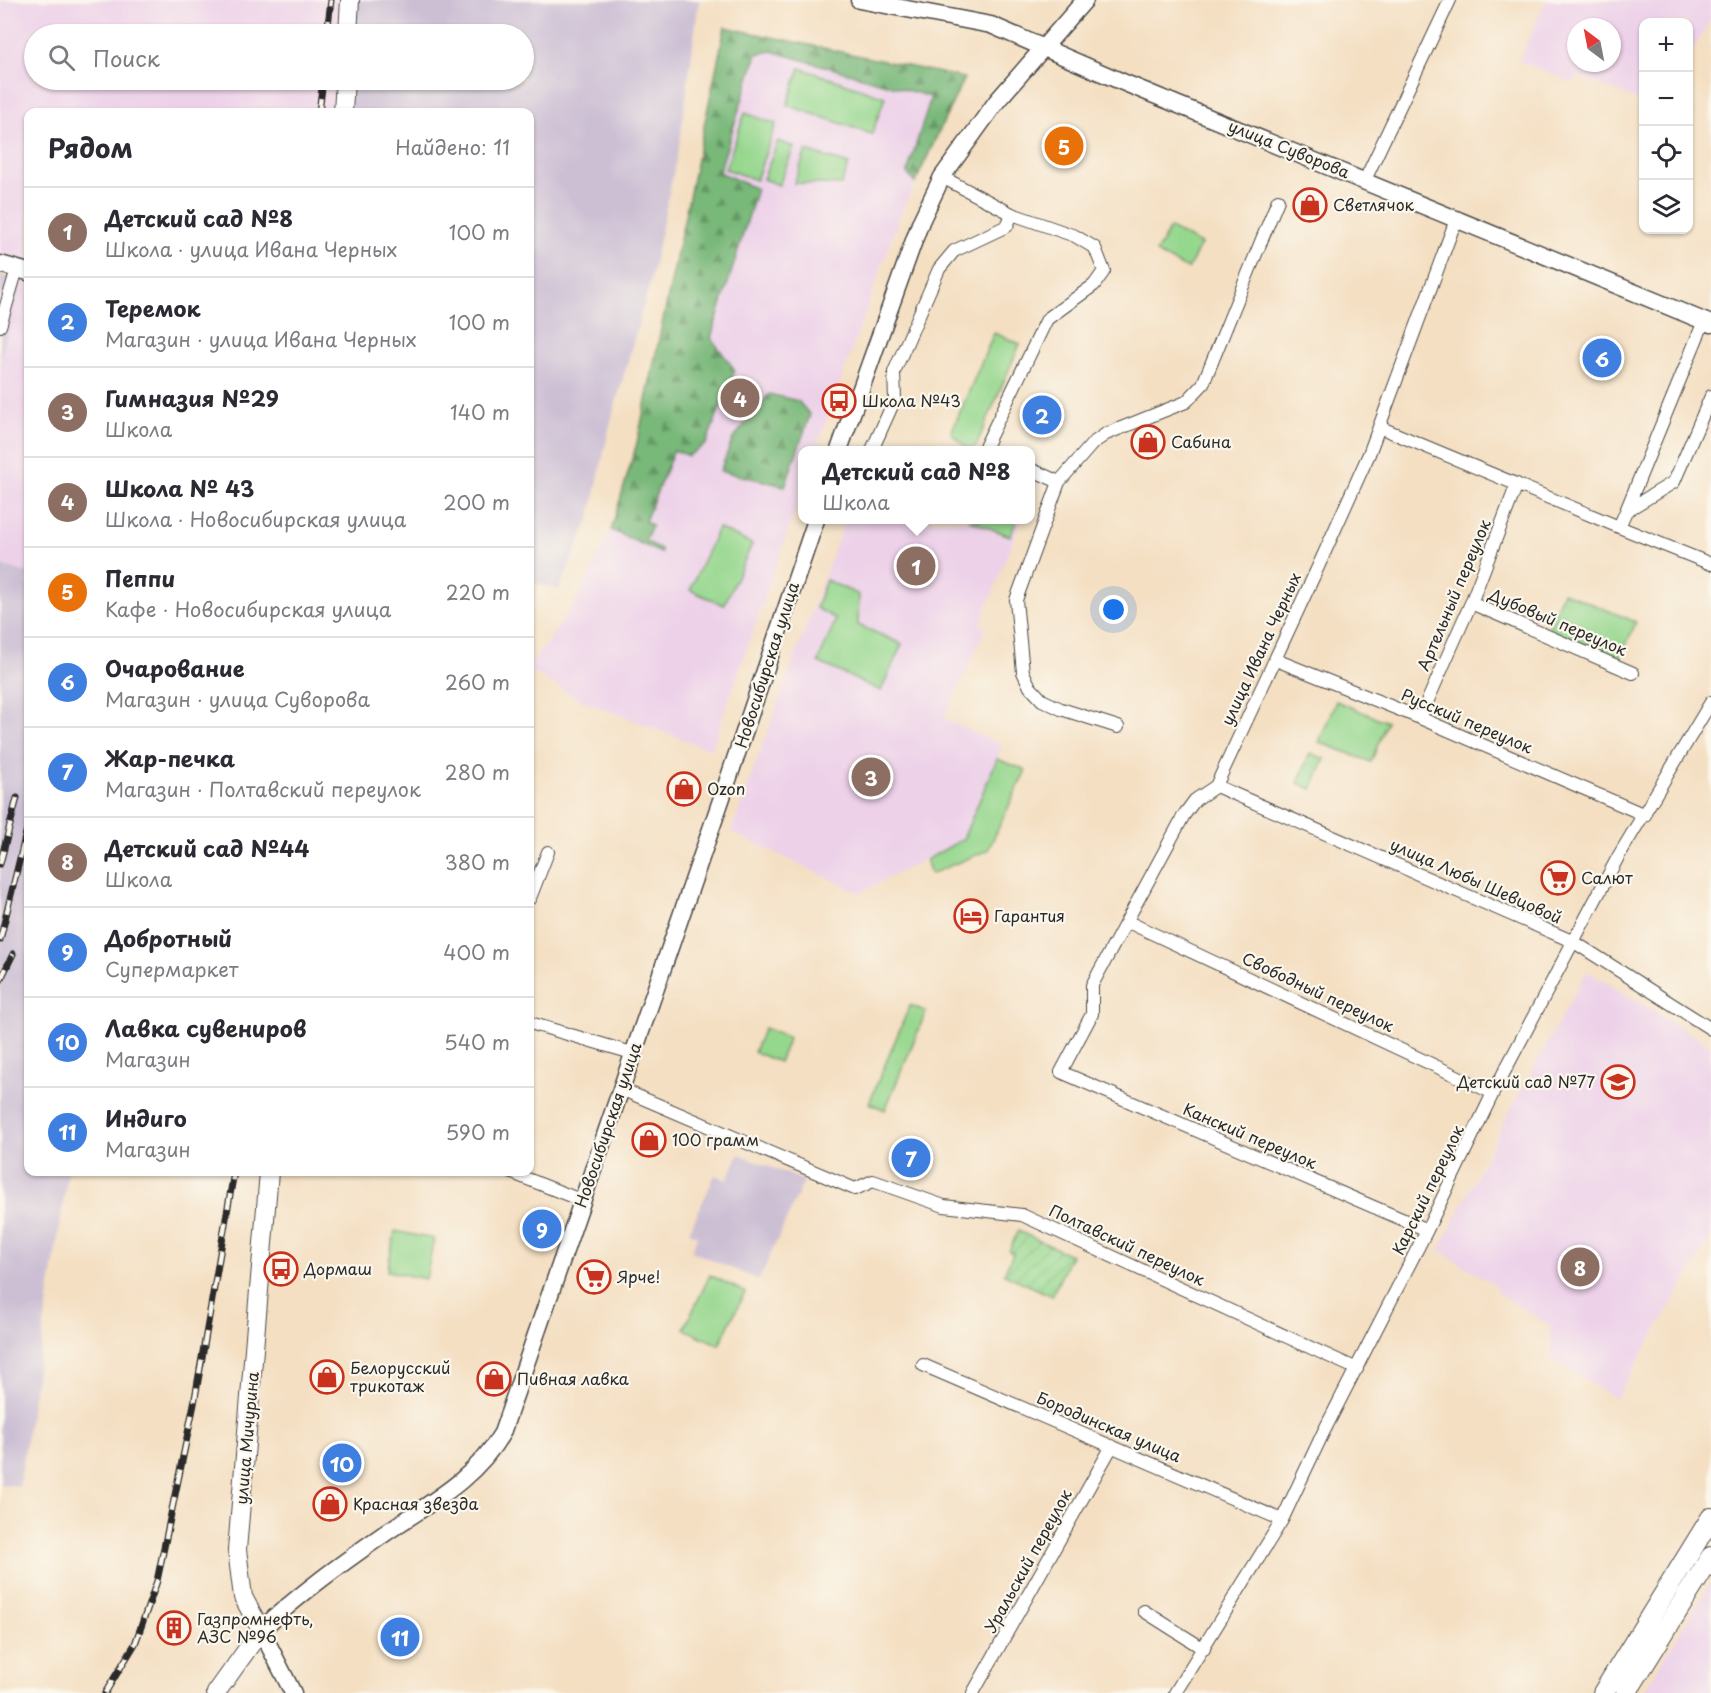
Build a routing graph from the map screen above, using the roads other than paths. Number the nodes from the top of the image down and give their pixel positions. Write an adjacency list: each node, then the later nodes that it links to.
1 (350, 0): 5 (main road)
2 (860, 0): 6 (street, улица Суворова)
3 (1085, 0): 6 (street)
4 (1450, 0): 10 (street)
5 (349, 24)
6 (1045, 48): 9 (street); 10 (street, улица Суворова)
7 (344, 90): 8 (main road)
8 (343, 108)
9 (942, 177): 12 (street); 20 (street)
10 (1365, 180): 13 (street, улица Суворова)
11 (1278, 200): 24 (street)
12 (1012, 213): 21 (street); 22 (street)
13 (1457, 217): 16 (street, улица Суворова); 19 (street, улица Ивана Черных)
14 (0, 264): 15 (street)
15 (23, 271): 17 (street)
16 (1708, 323): 26 (street)
17 (0, 327)
18 (1711, 396): 26 (street)
19 (1379, 427): 25 (street); 31 (street, улица Ивана Черных)
20 (840, 446)
21 (874, 446)
22 (987, 446)
23 (1035, 471): 24 (street)
24 (1059, 482): 35 (street)
25 (1517, 484): 28 (street); 30 (street, Артельный переулок)
26 (1626, 511): 28 (street)
27 (814, 524): 44 (street, Новосибирская улица)
28 (1619, 527): 29 (street)
29 (1711, 564)
30 (1471, 603): 32 (street, Дубовый переулок); 34 (street, Артельный переулок)
31 (1275, 660): 34 (street, Русский переулок); 36 (street, улица Ивана Черных)
32 (1633, 673)
33 (1711, 702): 37 (street, Карский переулок)
34 (1420, 718): 37 (street, Русский переулок)
35 (1118, 727)
36 (1216, 786): 40 (street, улица Ивана Черных); 41 (street, улица Любы Шевцовой)
37 (1645, 815): 41 (street, Карский переулок)
38 (548, 852): 39 (street)
39 (534, 888)
40 (1128, 922): 45 (street, улица Ивана Черных); 47 (street, Свободный переулок)
41 (1574, 942): 43 (street, улица Любы Шевцовой); 47 (street, Карский переулок)
42 (534, 1024): 44 (street)
43 (1711, 1029)
44 (632, 1053): 46 (street, Новосибирская улица)
45 (1061, 1072): 51 (street, Канский переулок)
46 (621, 1089): 50 (street, Новосибирская улица); 53 (street, Полтавский переулок)
47 (1493, 1093): 51 (street, Карский переулок)
48 (269, 1176): 59 (main road, улица Мичурина)
49 (520, 1176): 50 (street)
50 (583, 1201): 59 (street, Новосибирская улица)
51 (1427, 1230): 53 (street, Карский переулок)
52 (923, 1365): 54 (street, Бородинская улица)
53 (1358, 1369): 56 (street, Карский переулок)
54 (1112, 1446): 56 (street, Бородинская улица); 63 (street, Уральский переулок)
55 (1711, 1518): 65 (main road)
56 (1282, 1520): 60 (street, Карский переулок)
57 (1711, 1557): 66 (main road)
58 (1143, 1611): 60 (street)
59 (261, 1630): 61 (main road); 62 (street, улица Мичурина)
60 (1204, 1648): 64 (street, Карский переулок)
61 (216, 1693)
62 (293, 1693)
63 (973, 1693)
64 (1175, 1693)
65 (1602, 1693)
66 (1626, 1693)

